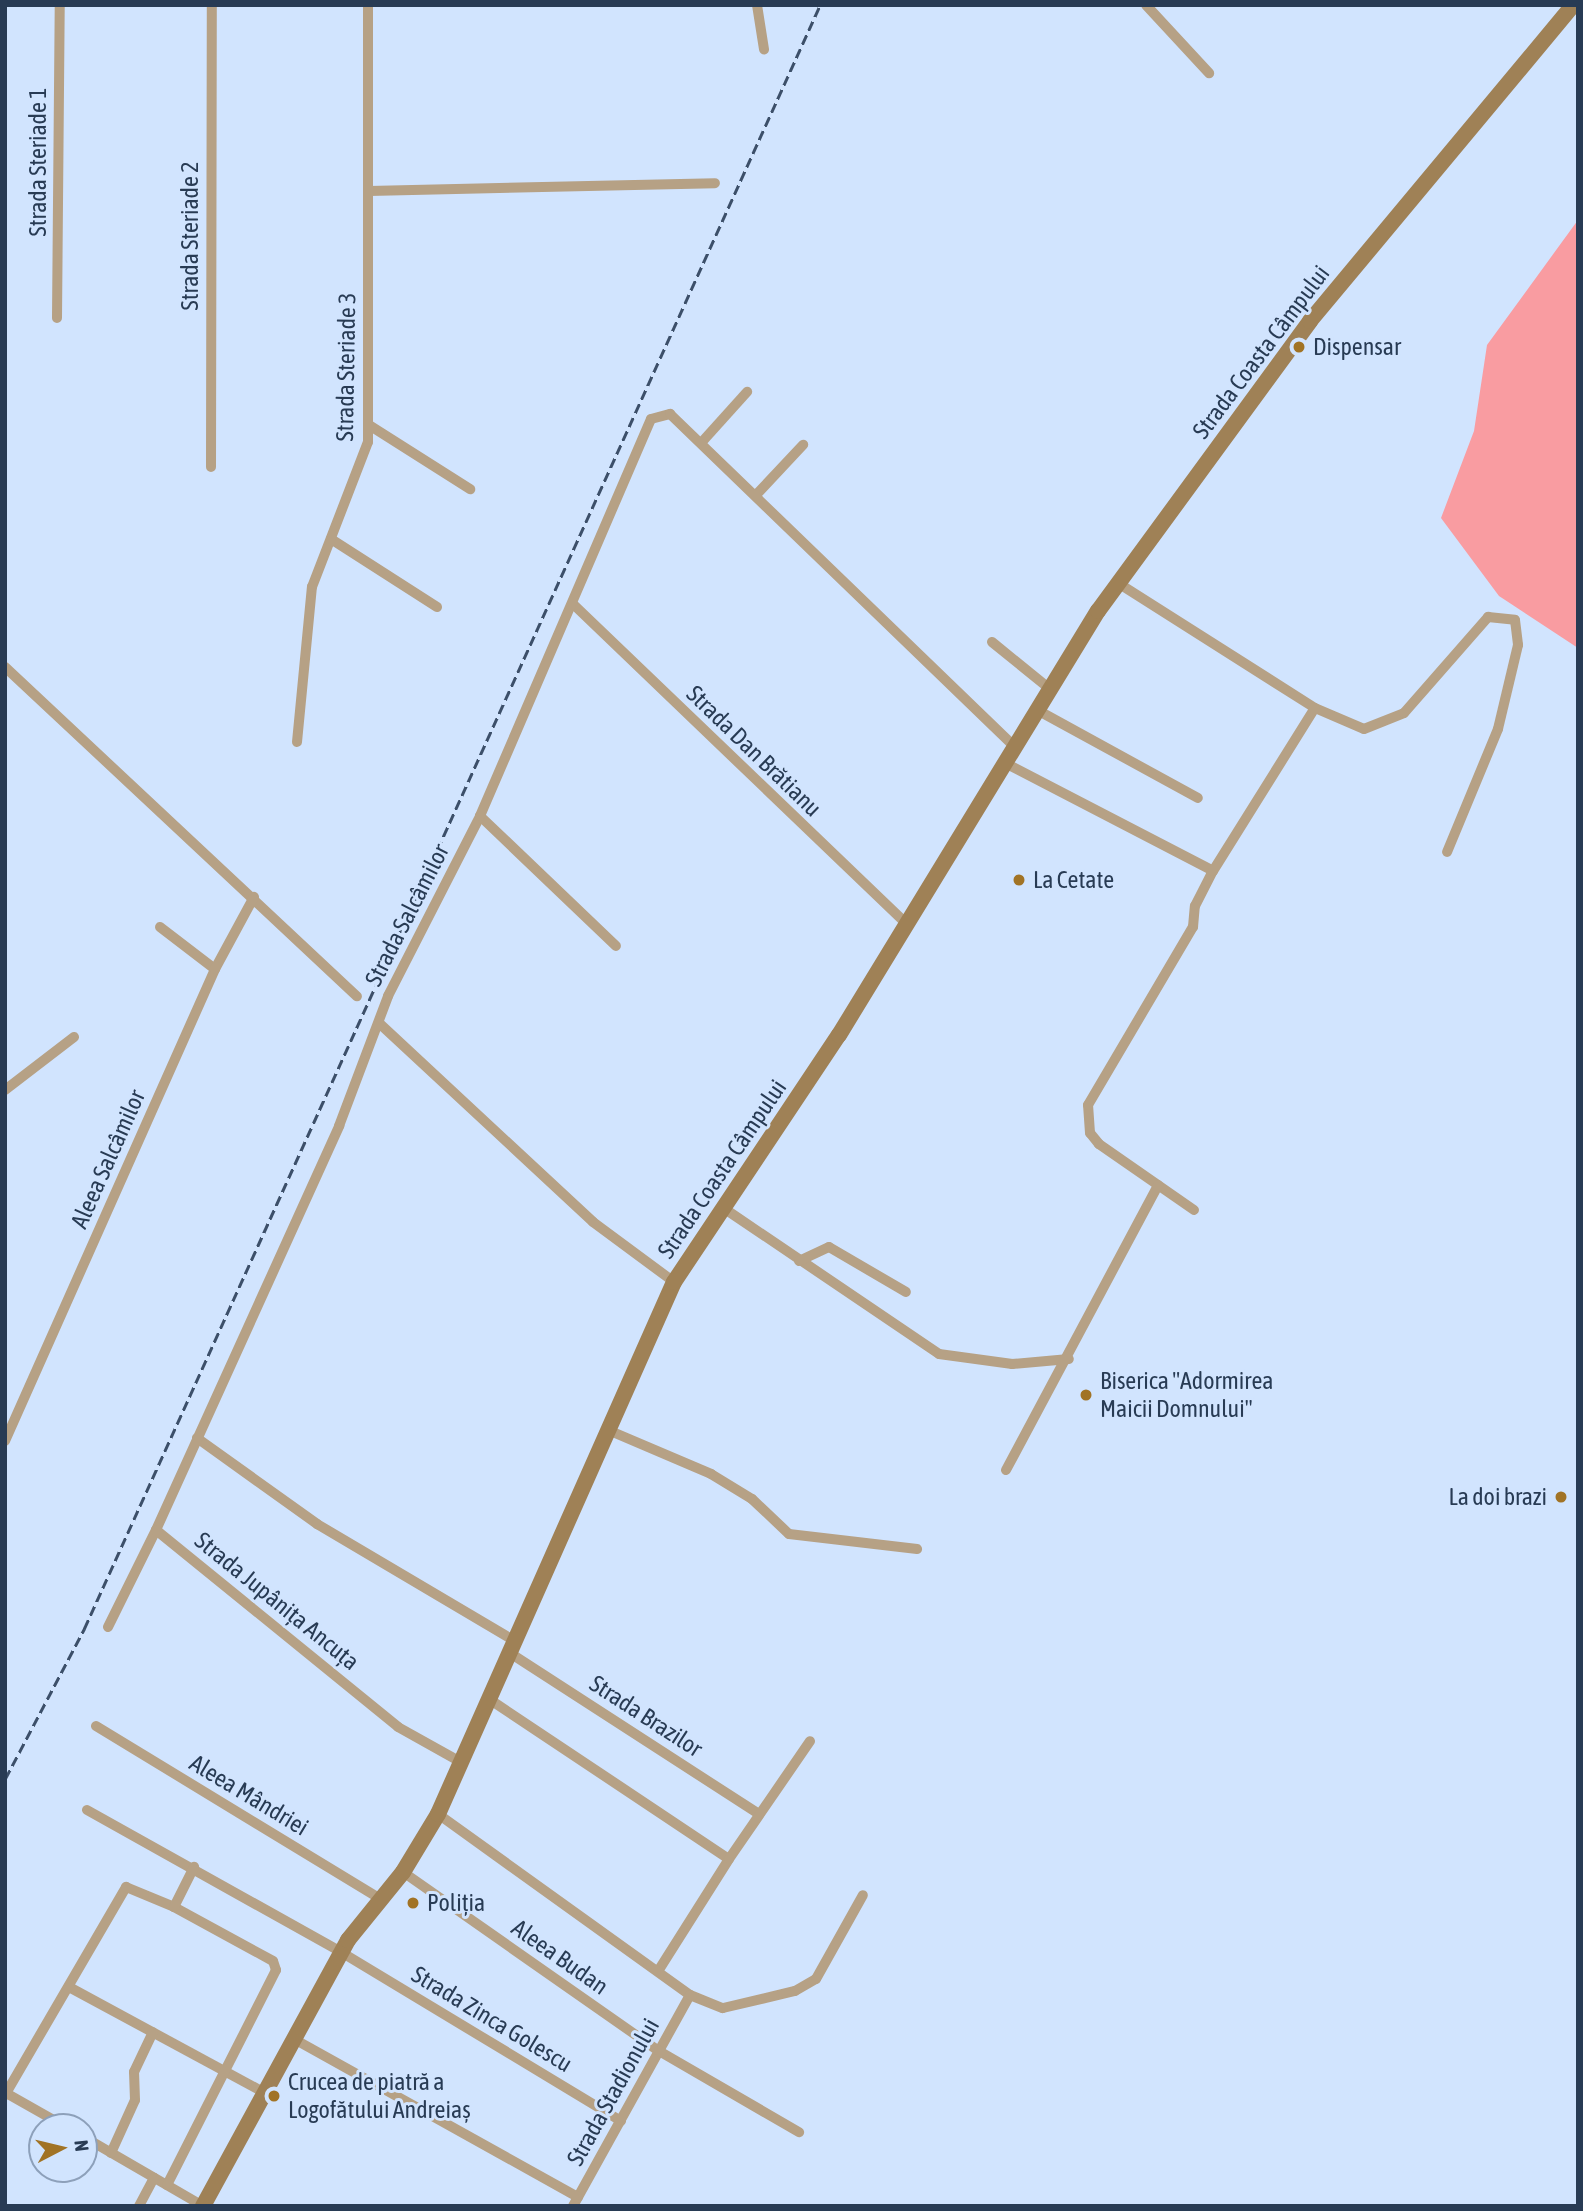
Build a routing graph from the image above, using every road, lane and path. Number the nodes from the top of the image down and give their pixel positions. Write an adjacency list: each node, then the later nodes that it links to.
1 (60, 5): 11 (street, Strada Steriade 1)
2 (212, 5): 16 (street, Strada Steriade 2)
3 (368, 5): 10 (street, Strada Steriade 3)
4 (757, 5): 7 (street)
5 (1146, 5): 8 (street)
6 (1573, 5): 20 (street, Strada Coasta Câmpului)
7 (764, 49)
8 (1209, 73)
9 (715, 183): 10 (street)
10 (369, 191): 13 (street, Strada Steriade 3)
11 (57, 318)
12 (747, 393): 14 (street)
13 (369, 425): 17 (street); 19 (street, Strada Steriade 3)
14 (701, 443): 18 (street); 21 (street, Strada Salcâmilor)
15 (803, 445): 18 (street)
16 (211, 467)
17 (471, 489)
18 (756, 495): 29 (street)
19 (331, 539): 22 (street); 28 (street, Strada Steriade 3)
20 (1118, 583): 25 (street, Strada Coasta Câmpului); 26 (street)
21 (573, 604): 32 (street, Strada Salcâmilor); 36 (street, Strada Dan Brătianu)
22 (437, 607)
23 (992, 642): 25 (street)
24 (5, 667): 35 (street)
25 (1051, 690): 27 (street, Strada Coasta Câmpului)
26 (1315, 708): 33 (street); 34 (street)
27 (1039, 711): 29 (street, Strada Coasta Câmpului); 31 (street)
28 (297, 742)
29 (1016, 748): 30 (street, Strada Coasta Câmpului)
30 (1007, 764): 34 (street); 36 (street, Strada Coasta Câmpului)
31 (1198, 798)
32 (480, 816): 38 (street); 41 (street, Strada Salcâmilor)
33 (1447, 852)
34 (1213, 871): 44 (street)
35 (254, 897): 39 (street, Aleea Salcâmilor); 40 (street)
36 (908, 925): 45 (street, Strada Coasta Câmpului)
37 (160, 928): 39 (street)
38 (616, 946)
39 (215, 969): 53 (street, Aleea Salcâmilor)
40 (357, 996)
41 (380, 1023): 48 (street); 52 (street, Strada Salcâmilor)
42 (74, 1037): 43 (street)
43 (5, 1090)
44 (1158, 1185): 46 (street); 50 (street)
45 (722, 1207): 47 (street); 48 (street, Strada Coasta Câmpului)
46 (1194, 1210)
47 (799, 1261): 49 (street); 50 (street)
48 (674, 1282): 51 (street, Strada Coasta Câmpului)
49 (906, 1292)
50 (1069, 1359): 54 (street)
51 (608, 1430): 56 (street); 58 (street, Strada Coasta Câmpului)
52 (197, 1438): 55 (street, Strada Salcâmilor); 58 (street)
53 (5, 1441)
54 (1006, 1470)
55 (156, 1530): 57 (street); 62 (street, Strada Jupânița Ancuța)
56 (917, 1549)
57 (108, 1627)
58 (512, 1647): 59 (street, Strada Coasta Câmpului); 65 (street, Strada Brazilor)
59 (489, 1699): 62 (street, Strada Coasta Câmpului); 66 (street)
60 (96, 1726): 70 (street, Aleea Mândriei)
61 (810, 1741): 65 (street)
62 (461, 1762): 64 (street, Strada Coasta Câmpului)
63 (87, 1810): 67 (street)
64 (438, 1814): 68 (street, Strada Coasta Câmpului); 73 (street)
65 (759, 1814): 66 (street)
66 (729, 1859): 73 (street)
67 (194, 1867): 71 (street); 72 (street)
68 (402, 1872): 70 (street, Strada Coasta Câmpului); 78 (street, Aleea Budan)
69 (863, 1895): 75 (street)
70 (381, 1899): 72 (street, Strada Coasta Câmpului)
71 (174, 1907): 74 (street); 79 (street)
72 (341, 1952): 77 (street, Strada Coasta Câmpului); 83 (street, Strada Zinca Golescu)
73 (660, 1968): 75 (street)
74 (69, 1987): 76 (street); 81 (street)
75 (690, 1995): 78 (street, Strada Stadionului)
76 (153, 2032): 79 (street); 86 (street)
77 (294, 2039): 80 (street, Strada Coasta Câmpului); 89 (street, Strada Stadionului)
78 (659, 2051): 83 (street, Strada Stadionului); 84 (street, Aleea Budan)
79 (223, 2071): 80 (street); 88 (street)
80 (265, 2093): 91 (street, Strada Coasta Câmpului)
81 (6, 2094): 82 (street)
82 (41, 2113)
83 (621, 2121): 89 (street, Strada Stadionului)
84 (799, 2132)
85 (98, 2145): 86 (street, Strada Coasta Câmpului)
86 (111, 2153): 87 (street, Strada Coasta Câmpului)
87 (154, 2178): 88 (street, Strada Coasta Câmpului); 90 (street)
88 (167, 2185): 91 (street, Strada Coasta Câmpului)
89 (575, 2201)
90 (139, 2206)
91 (203, 2206)

